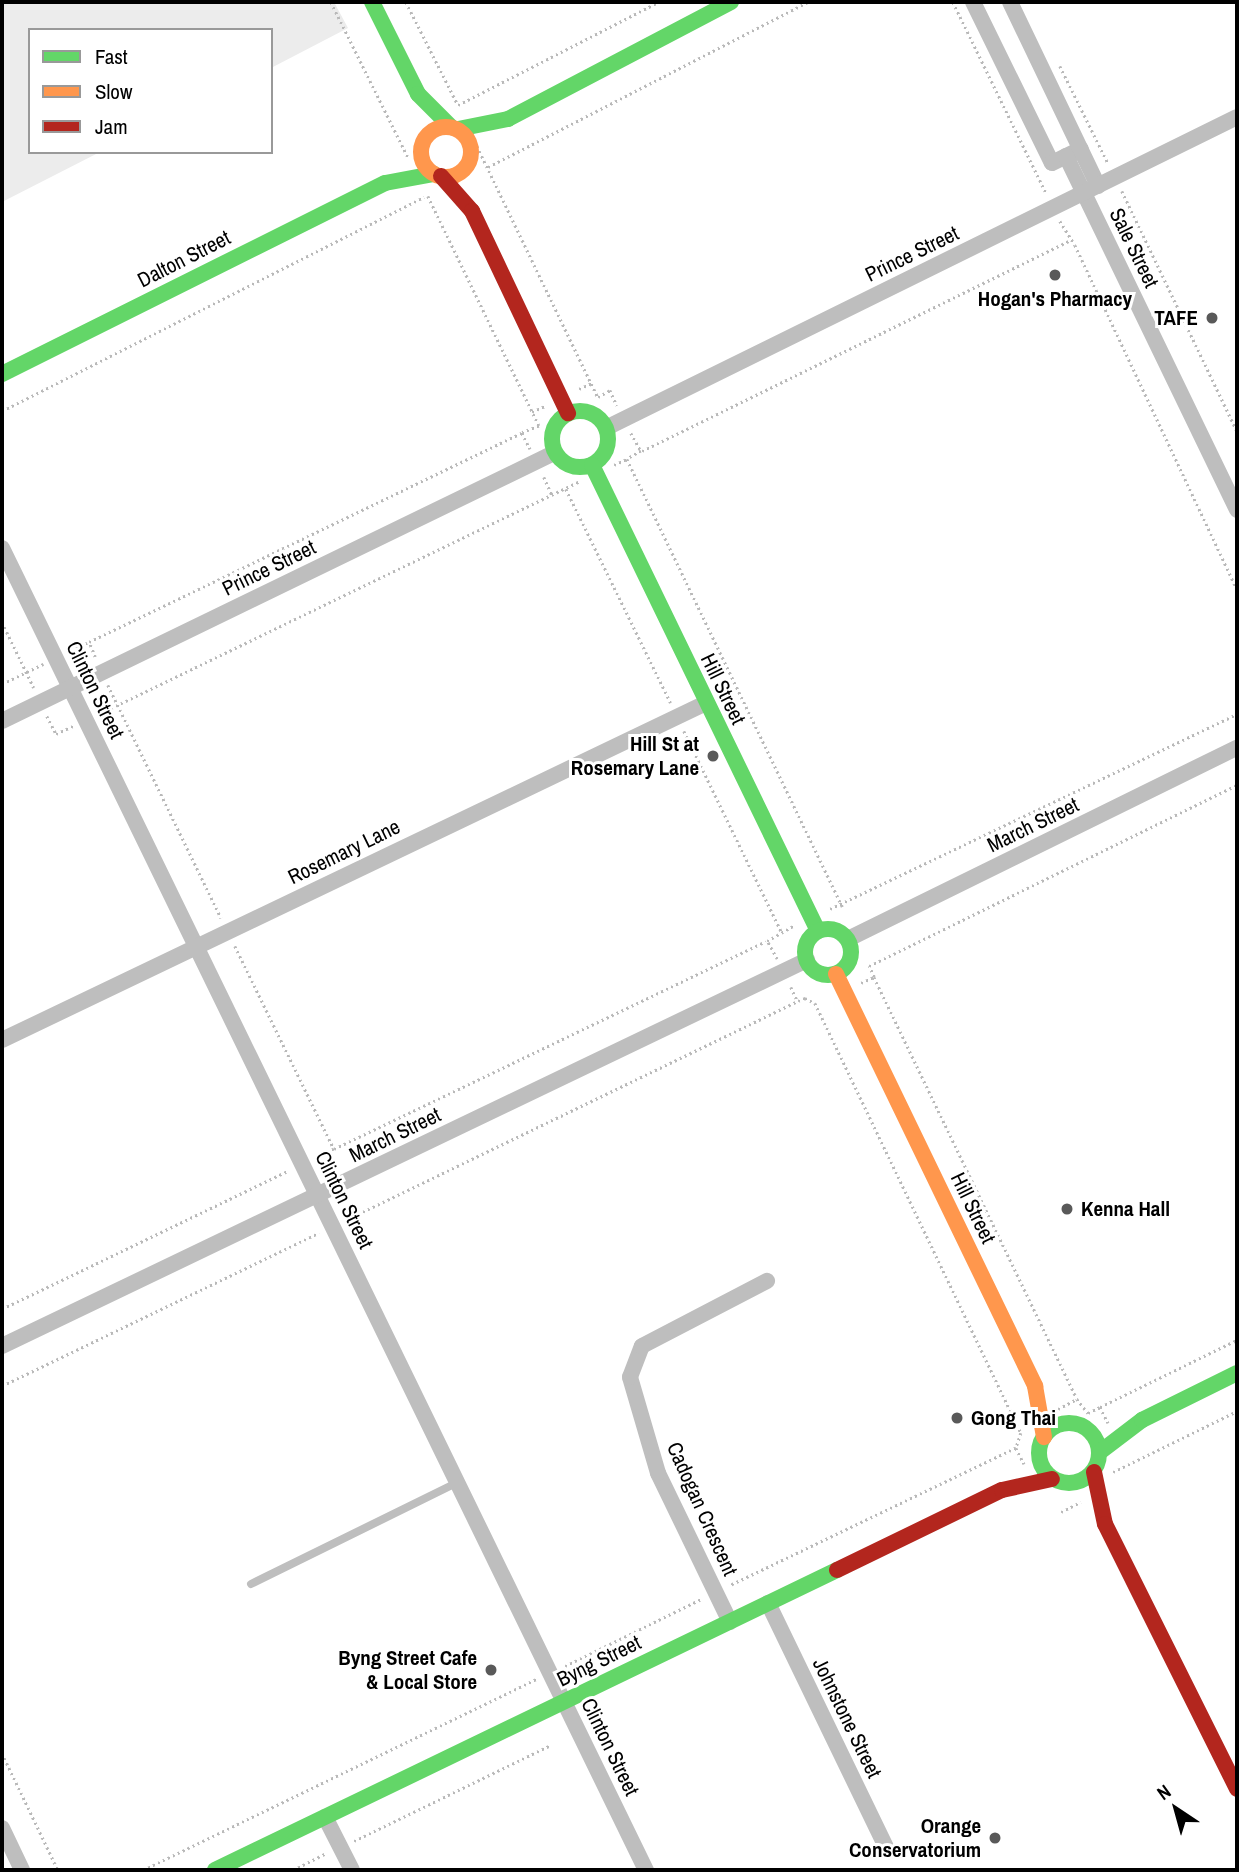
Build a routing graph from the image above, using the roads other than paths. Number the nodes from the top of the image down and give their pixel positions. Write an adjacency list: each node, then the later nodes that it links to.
1 (372, 2): 5 (main road)
2 (731, 2): 7 (main road)
3 (972, 2): 10 (street)
4 (1010, 2): 10 (street, Sale Street)
5 (418, 94): 8 (main road); 9 (main road)
6 (1237, 117): 14 (street, Prince Street)
7 (508, 119): 8 (main road); 11 (main road)
8 (459, 128): 9 (main road); 11 (main road)
9 (418, 149): 12 (main road); 13 (main road, Dalton Street)
10 (1074, 153): 14 (street, Sale Street)
11 (472, 157): 12 (main road); 15 (main road)
12 (431, 175): 13 (main road, Dalton Street); 15 (main road)
13 (385, 183): 16 (main road, Dalton Street)
14 (1091, 189): 18 (street, Prince Street); 21 (street, Sale Street)
15 (472, 211): 17 (main road)
16 (2, 374)
17 (568, 413): 18 (main road); 19 (main road)
18 (606, 428): 20 (main road)
19 (554, 453): 20 (main road); 23 (street, Prince Street)
20 (594, 469): 24 (main road, Hill Street)
21 (1237, 510)
22 (2, 548): 23 (street, Clinton Street)
23 (71, 687): 25 (street, Prince Street); 29 (street, Clinton Street)
24 (706, 703): 27 (main road, Hill Street); 29 (street, Rosemary Lane)
25 (2, 721)
26 (1237, 748): 28 (street, March Street)
27 (815, 924): 28 (main road); 30 (main road)
28 (848, 939): 31 (main road)
29 (198, 946): 32 (street, Rosemary Lane); 33 (street, Clinton Street)
30 (807, 960): 31 (main road); 33 (street, March Street)
31 (836, 974): 37 (main road, Hill Street)
32 (2, 1040)
33 (318, 1195): 35 (street, March Street); 46 (street, Clinton Street)
34 (767, 1281): 52 (street, Cadogan Crescent)
35 (2, 1346)
36 (1237, 1373): 40 (main road)
37 (1035, 1386): 38 (main road, Hill Street); 41 (main road, Hill Street)
38 (1068, 1423): 39 (main road); 41 (main road)
39 (1086, 1428): 40 (main road); 42 (main road)
40 (1113, 1433): 42 (main road)
41 (1044, 1437): 43 (main road)
42 (1100, 1452): 44 (main road)
43 (1039, 1456): 45 (main road); 48 (main road, Byng Street)
44 (1094, 1472): 47 (main road); 49 (main road)
45 (1052, 1479): 47 (main road); 48 (main road, Byng Street)
46 (458, 1482): 50 (lane); 53 (street, Clinton Street)
47 (1069, 1484): 49 (main road)
48 (1002, 1490): 51 (main road, Byng Street)
49 (1105, 1524): 54 (main road)
50 (251, 1584)
51 (768, 1603): 52 (main road, Byng Street); 57 (street, Johnstone Street)
52 (730, 1622): 53 (main road, Byng Street)
53 (565, 1701): 55 (main road, Byng Street); 61 (street, Clinton Street)
54 (1237, 1789)
55 (325, 1817): 59 (main road, Byng Street); 60 (street)
56 (2, 1828): 58 (street)
57 (888, 1851)
58 (22, 1870)
59 (215, 1870)
60 (352, 1870)
61 (646, 1870)

